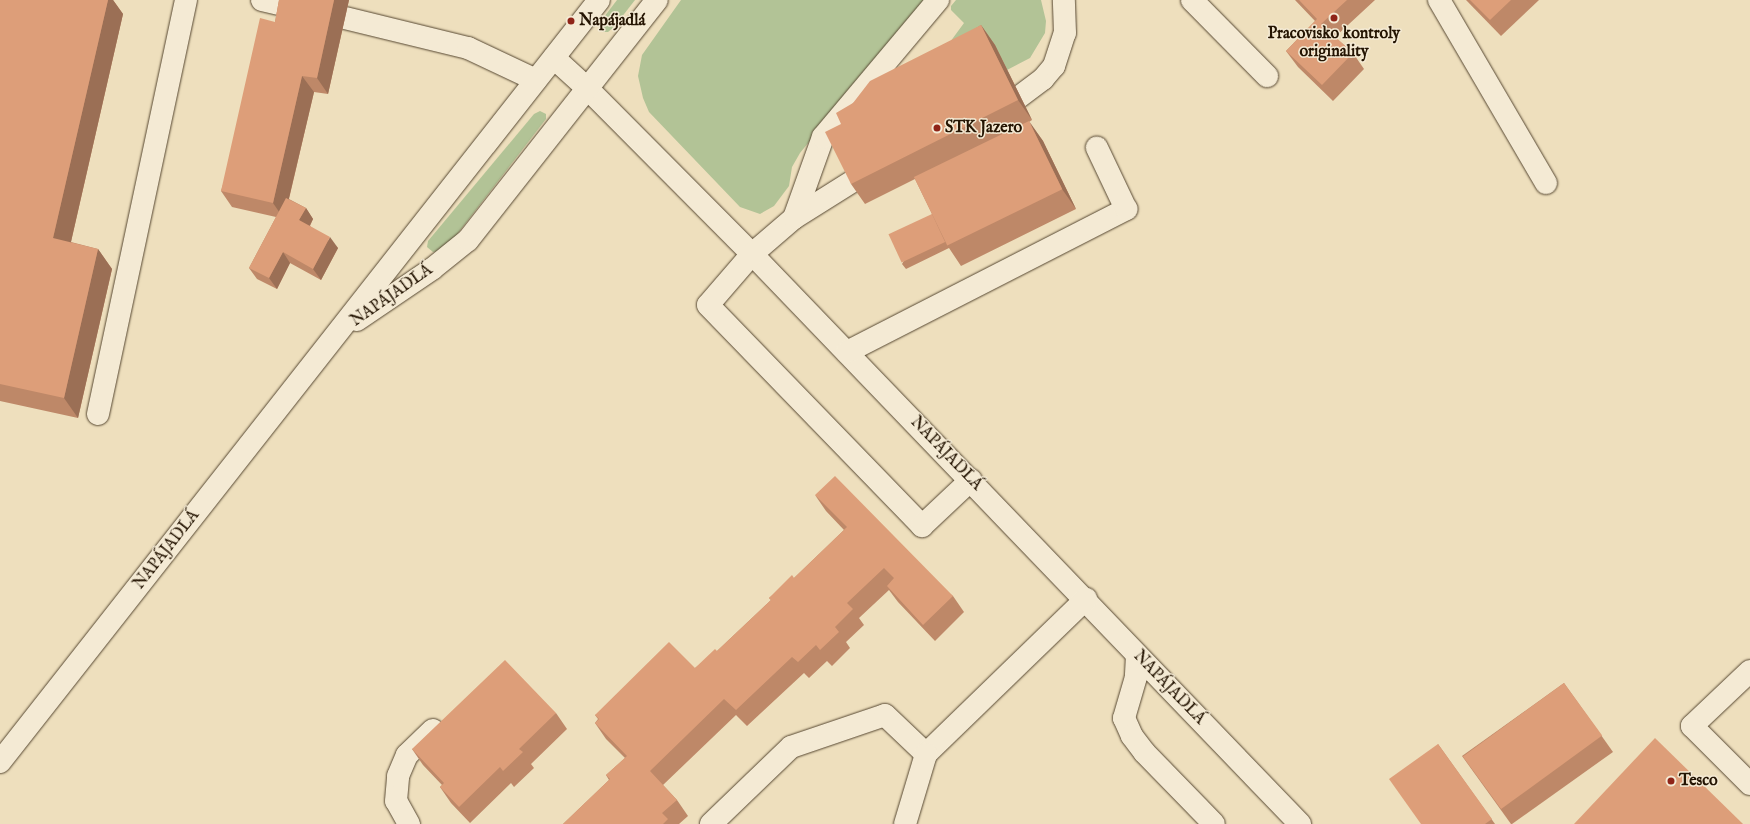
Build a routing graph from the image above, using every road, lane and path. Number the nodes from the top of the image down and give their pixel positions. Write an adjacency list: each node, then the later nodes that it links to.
1 (186, 0): 23 (street)
2 (262, 0): 9 (street)
3 (599, 0): 11 (street, NAPÁJADLÁ)
4 (657, 0): 14 (street, NAPÁJADLÁ)
5 (938, 0): 19 (street)
6 (1064, 0): 15 (street)
7 (1192, 0): 12 (street)
8 (1439, 0): 18 (street)
9 (292, 7)
10 (345, 18): 13 (street)
11 (554, 58): 13 (street, NAPÁJADLÁ); 14 (street, NAPÁJADLÁ)
12 (1267, 76)
13 (536, 80): 21 (street, NAPÁJADLÁ)
14 (587, 88): 20 (street, NAPÁJADLÁ); 21 (street, NAPÁJADLÁ)
15 (1019, 97)
16 (1097, 148): 22 (street)
17 (853, 181): 19 (street)
18 (1546, 183)
19 (794, 218): 20 (street)
20 (752, 254): 22 (street, NAPÁJADLÁ); 24 (street)
21 (334, 338): 30 (street, NAPÁJADLÁ)
22 (847, 352): 24 (street, NAPÁJADLÁ)
23 (98, 414)
24 (971, 480): 25 (street, NAPÁJADLÁ)
25 (1086, 599): 26 (street, NAPÁJADLÁ); 29 (street)
26 (1137, 655): 32 (street, NAPÁJADLÁ); 36 (street)
27 (1750, 671): 31 (street)
28 (448, 717): 33 (street)
29 (926, 754): 34 (street); 35 (street)
30 (0, 762)
31 (1750, 784)
32 (1297, 823)
33 (409, 824)
34 (711, 824)
35 (905, 824)
36 (1214, 824)

